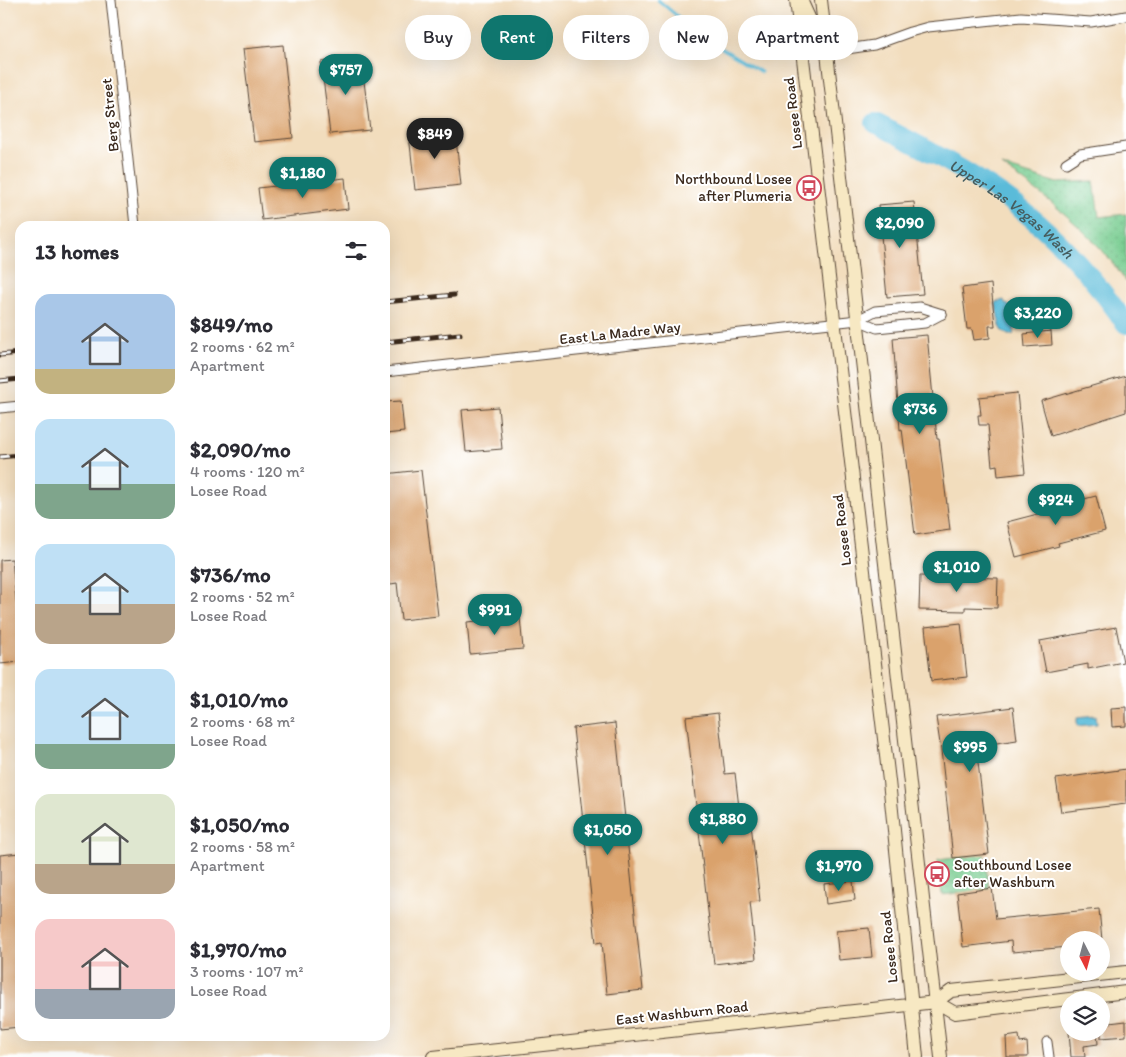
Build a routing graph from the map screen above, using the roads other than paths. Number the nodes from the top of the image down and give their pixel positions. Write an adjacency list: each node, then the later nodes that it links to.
1 (111, 0): 12 (street, Berg Street)
2 (796, 0): 14 (main road, Losee Road)
3 (801, 0): 5 (main road)
4 (821, 0): 6 (main road)
5 (808, 15)
6 (823, 15)
7 (1126, 16): 8 (street)
8 (858, 47)
9 (828, 60): 13 (main road)
10 (1126, 147): 11 (street)
11 (1066, 163)
12 (134, 221)
13 (858, 320): 13 (street, East La Madre Way); 14 (street, East La Madre Way); 20 (main road)
14 (834, 323): 15 (street, East La Madre Way); 21 (main road, Losee Road)
15 (390, 371)
16 (15, 406): 17 (street)
17 (0, 408)
18 (1126, 972): 20 (main road, East Washburn Road)
19 (1126, 992): 20 (main road)
20 (936, 1002): 21 (main road, East Washburn Road); 25 (main road)
21 (911, 1004): 23 (main road, East Washburn Road); 24 (main road, Losee Road)
22 (1047, 1042): 26 (street)
23 (433, 1057)
24 (917, 1057)
25 (942, 1057)
26 (1049, 1057)

